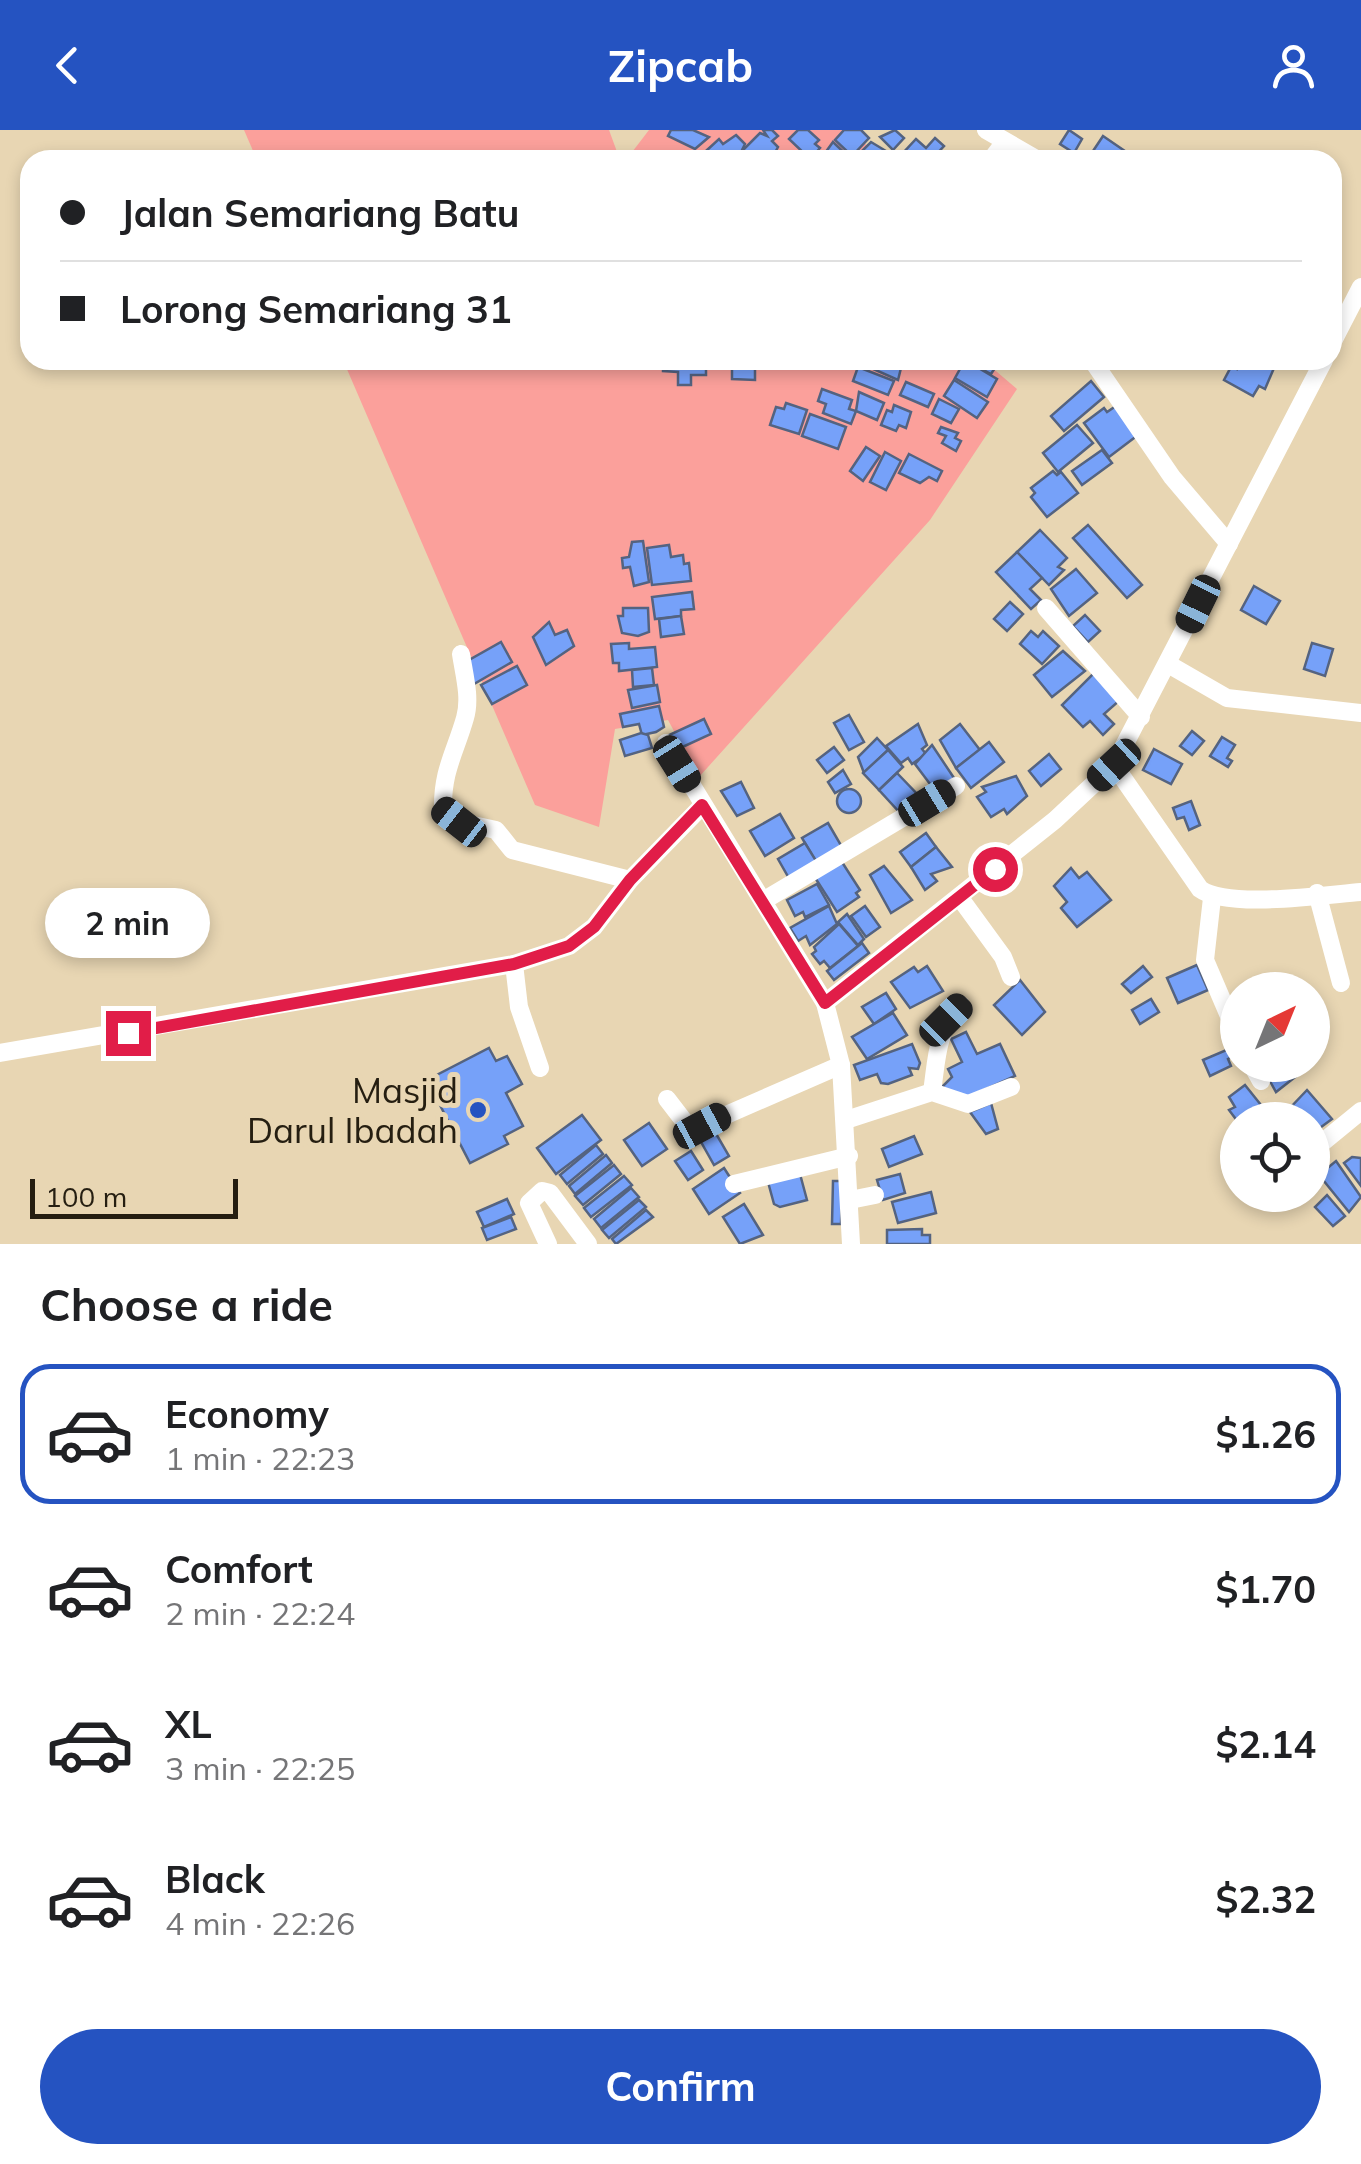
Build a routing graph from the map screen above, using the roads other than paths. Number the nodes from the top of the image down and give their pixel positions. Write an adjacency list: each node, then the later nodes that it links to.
1 (986, 130): 2 (street)
2 (1004, 143): 3 (street); 4 (street)
3 (999, 150)
4 (1018, 150)
5 (1361, 286): 6 (street)
6 (1342, 323)
7 (1099, 370): 9 (street)
8 (1319, 370): 9 (street)
9 (1229, 544): 12 (street)
10 (1046, 608): 14 (street)
11 (461, 654): 19 (street)
12 (1168, 664): 13 (street); 14 (street)
13 (1361, 713)
14 (1142, 717): 16 (street)
15 (666, 742): 18 (street)
16 (1114, 765): 22 (street); 23 (street)
17 (956, 786): 24 (street)
18 (702, 805): 19 (street); 24 (street)
19 (630, 880): 25 (street)
20 (1361, 892): 21 (street)
21 (1317, 893): 23 (street); 27 (street)
22 (960, 898): 26 (street); 29 (street)
23 (1212, 898): 28 (street)
24 (763, 901): 29 (street)
25 (514, 964): 31 (street); 33 (street)
26 (1012, 977)
27 (1341, 983)
28 (1220, 995)
29 (825, 1003): 32 (street)
30 (961, 1006): 35 (street)
31 (0, 1053)
32 (841, 1064): 36 (street); 38 (street)
33 (540, 1068)
34 (1011, 1087): 35 (street)
35 (932, 1092): 38 (street)
36 (667, 1100)
37 (1361, 1111): 39 (street)
38 (846, 1120): 40 (street)
39 (1330, 1136)
40 (848, 1156): 41 (street); 43 (street)
41 (734, 1184)
42 (876, 1195): 43 (street)
43 (850, 1200): 46 (street)
44 (548, 1244): 45 (street)
45 (588, 1244)
46 (851, 1244)

